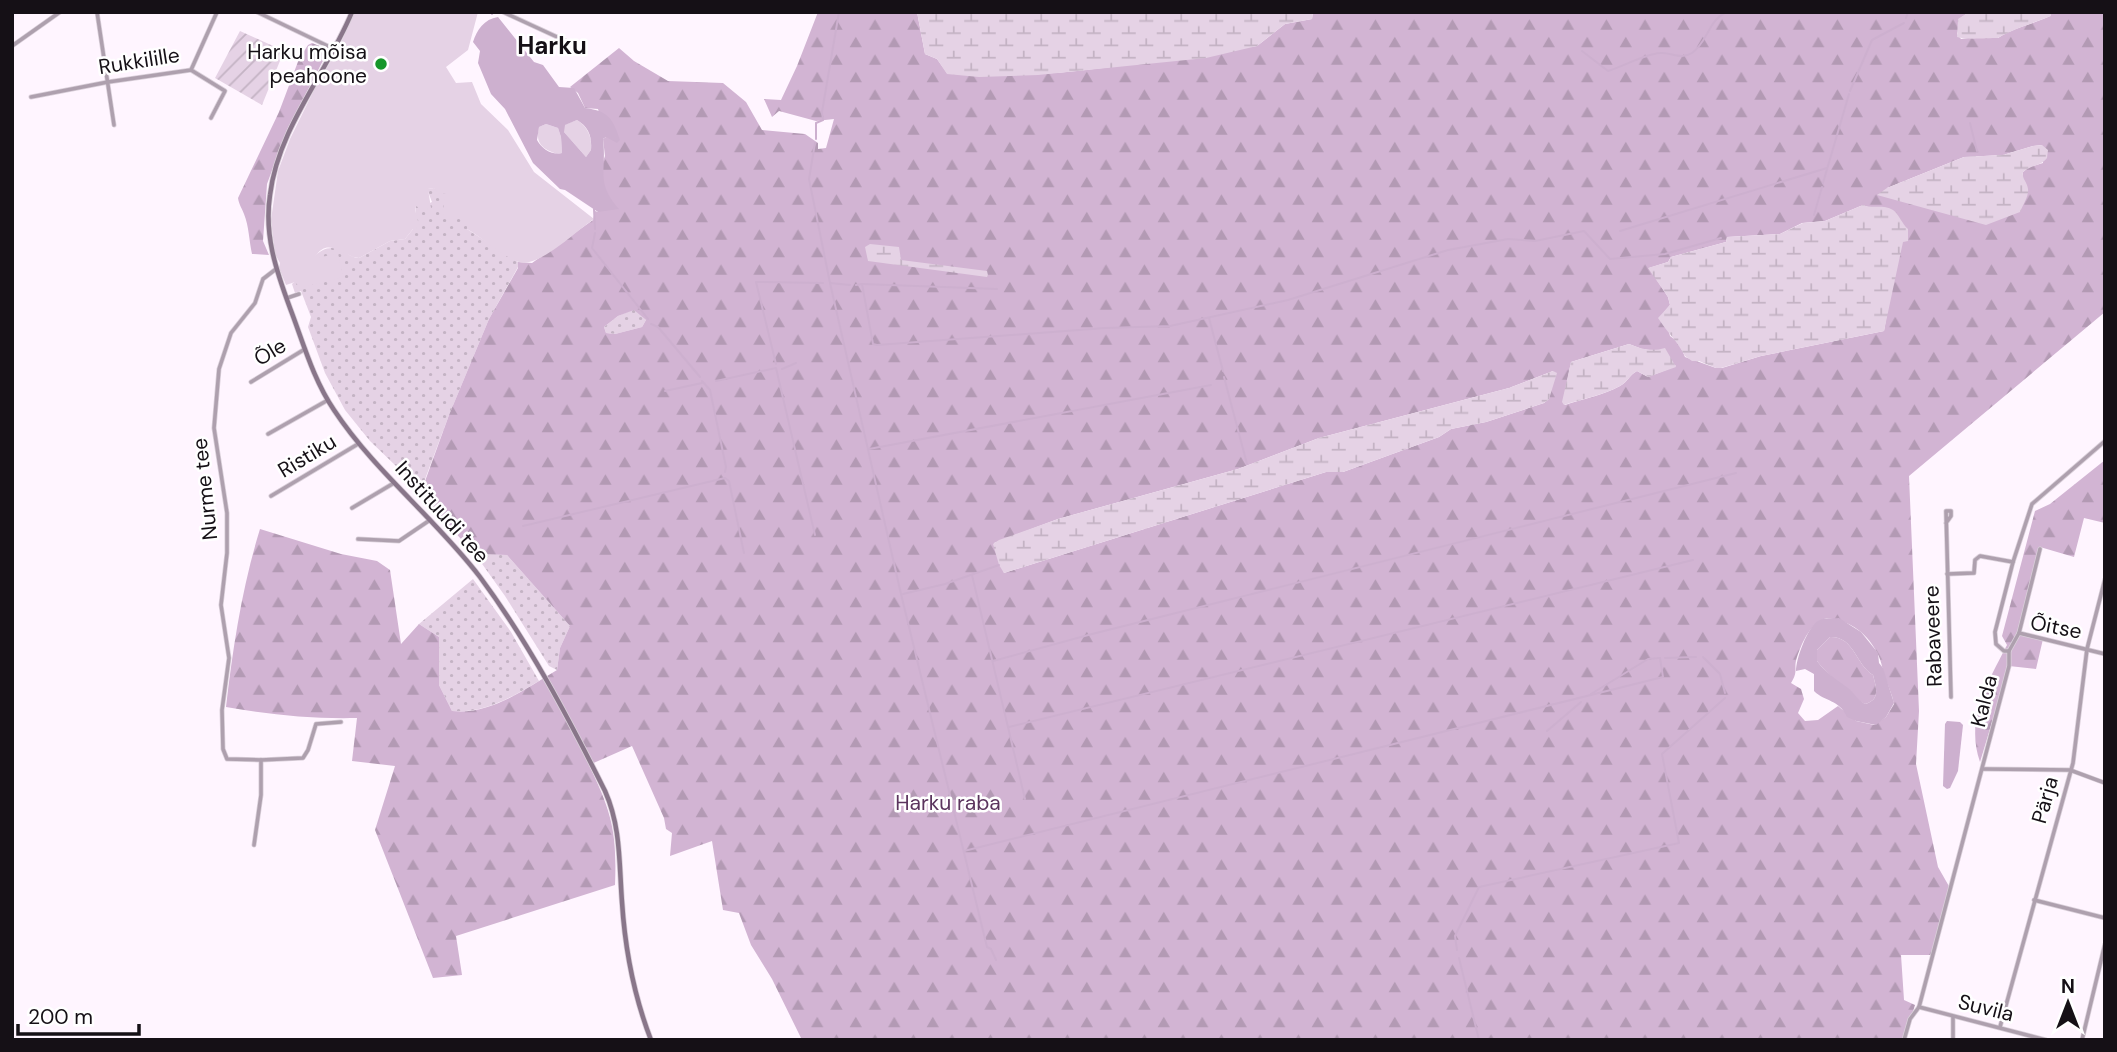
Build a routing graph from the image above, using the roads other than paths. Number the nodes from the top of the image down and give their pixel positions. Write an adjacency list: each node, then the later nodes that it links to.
1 (60, 12): 8 (street)
2 (97, 12): 11 (street)
3 (217, 12): 10 (street, Rukkilille)
4 (257, 12): 9 (street)
5 (352, 12): 9 (street, Instituudi tee)
6 (502, 12): 7 (street)
7 (568, 41)
8 (12, 46)
9 (334, 49): 15 (street, Instituudi tee)
10 (191, 70): 11 (street, Rukkilille); 13 (street)
11 (108, 82): 12 (street, Rukkilille); 14 (street)
12 (31, 97)
13 (211, 118)
14 (114, 125)
15 (276, 269): 17 (street, Instituudi tee); 40 (street, Nurme tee)
16 (299, 294): 17 (street)
17 (286, 298): 18 (street, Instituudi tee)
18 (306, 349): 19 (street, Õle); 20 (street, Instituudi tee)
19 (251, 382)
20 (328, 400): 21 (street); 23 (street, Instituudi tee)
21 (268, 434)
22 (2105, 441): 31 (street, Kalda)
23 (358, 444): 24 (street, Instituudi tee); 25 (street, Ristiku)
24 (394, 482): 26 (street); 27 (street, Instituudi tee)
25 (271, 496)
26 (352, 508)
27 (430, 520): 29 (street); 51 (street, Instituudi tee)
28 (1946, 523): 32 (street, Rabaveere)
29 (358, 539)
30 (2040, 549): 34 (street)
31 (2013, 562): 32 (street, Rabaveere); 36 (street, Kalda)
32 (1947, 574): 38 (street, Rabaveere)
33 (2105, 579): 35 (street, Pärja)
34 (2019, 632): 35 (street, Õitse); 36 (street, Õitse)
35 (2087, 649): 37 (street, Õitse); 42 (street, Pärja)
36 (2009, 651): 41 (street, Kalda)
37 (2105, 654)
38 (1951, 697)
39 (341, 722): 40 (street)
40 (261, 760): 44 (street)
41 (1983, 769): 42 (street); 48 (street, Kalda)
42 (2070, 770): 43 (street); 45 (street, Pärja)
43 (2105, 783)
44 (254, 845)
45 (2034, 900): 46 (street); 50 (street, Pärja)
46 (2105, 918)
47 (2105, 943): 55 (street)
48 (1919, 1007): 49 (street, Suvila); 52 (street, Kalda)
49 (1953, 1017): 50 (street, Suvila); 53 (street)
50 (2000, 1027): 54 (street, Suvila)
51 (651, 1040)
52 (1904, 1040)
53 (1953, 1040)
54 (2046, 1040)
55 (2082, 1040)

